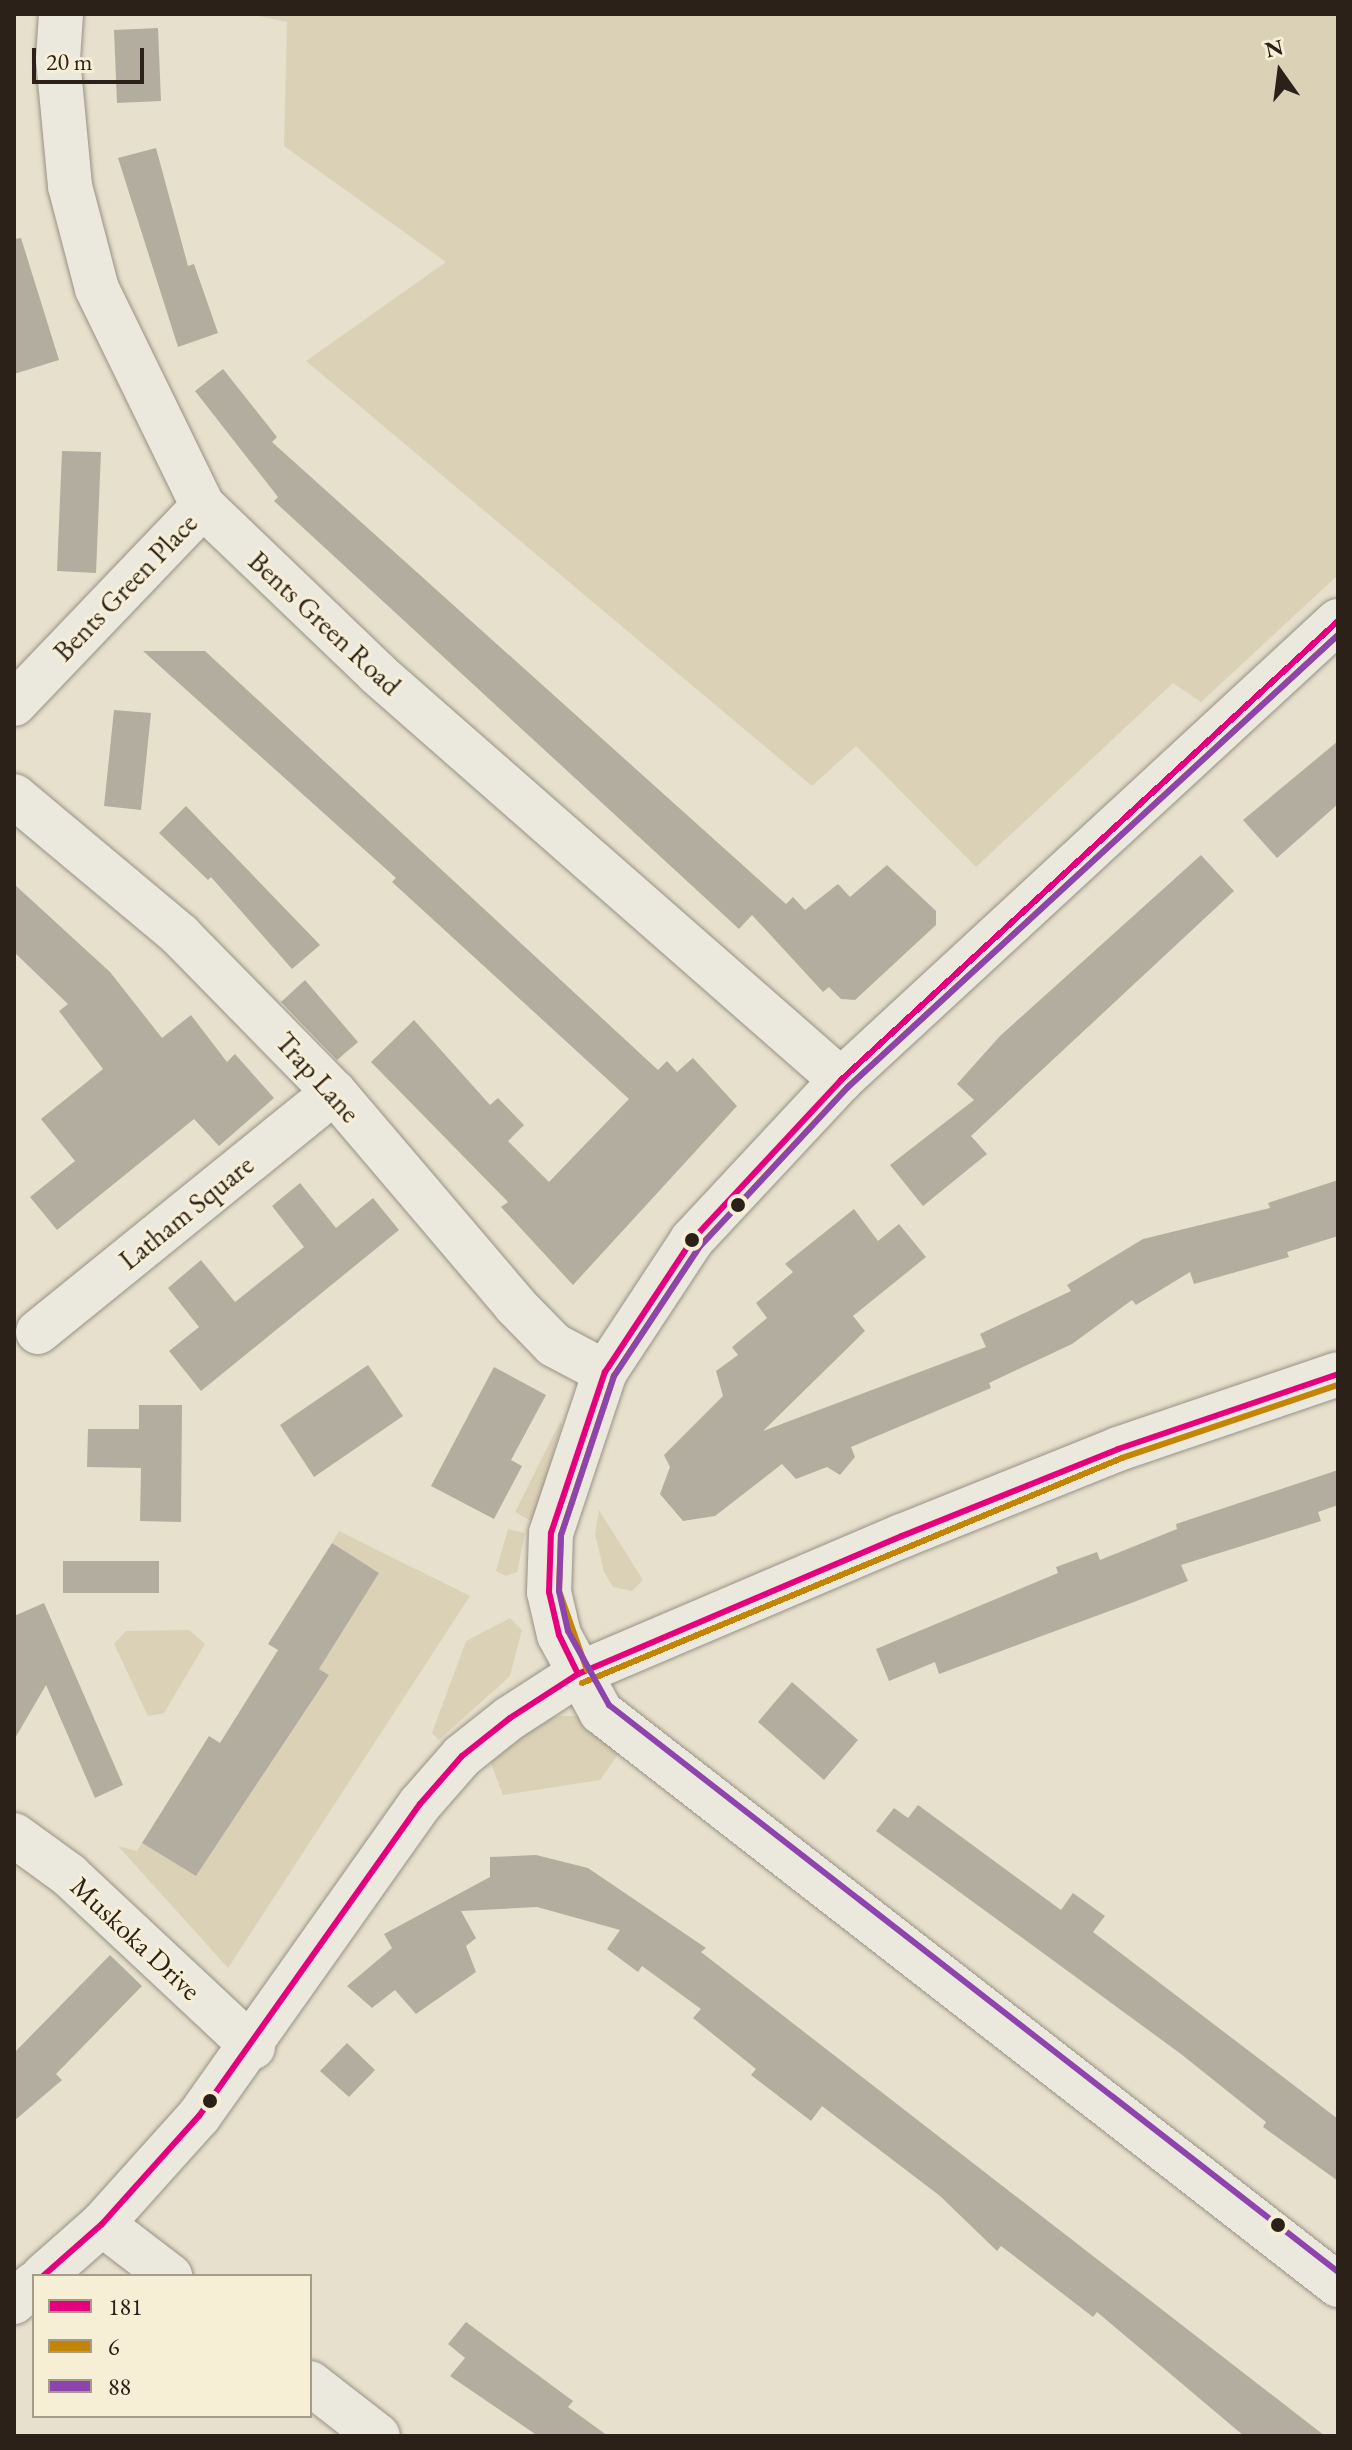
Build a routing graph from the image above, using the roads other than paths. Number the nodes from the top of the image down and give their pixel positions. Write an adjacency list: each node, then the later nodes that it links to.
1 (61, 14): 2 (street, Bents Green Road)
2 (203, 506): 4 (street, Bents Green Place); 6 (street, Bents Green Road)
3 (1338, 621): 6 (street)
4 (14, 704)
5 (14, 796): 7 (street, Trap Lane)
6 (841, 1080): 9 (street)
7 (334, 1092): 8 (street, Latham Square); 9 (street, Trap Lane)
8 (38, 1332)
9 (605, 1372): 11 (street)
10 (1338, 1374): 11 (street)
11 (578, 1674): 13 (street); 17 (street)
12 (14, 1835): 13 (street, Muskoka Drive)
13 (253, 2047): 14 (street)
14 (102, 2224): 15 (street); 16 (street)
15 (45, 2274)
16 (167, 2274)
17 (1338, 2285)
18 (32, 2286): 19 (street)
19 (14, 2302)
20 (312, 2385): 21 (street)
21 (378, 2436)

